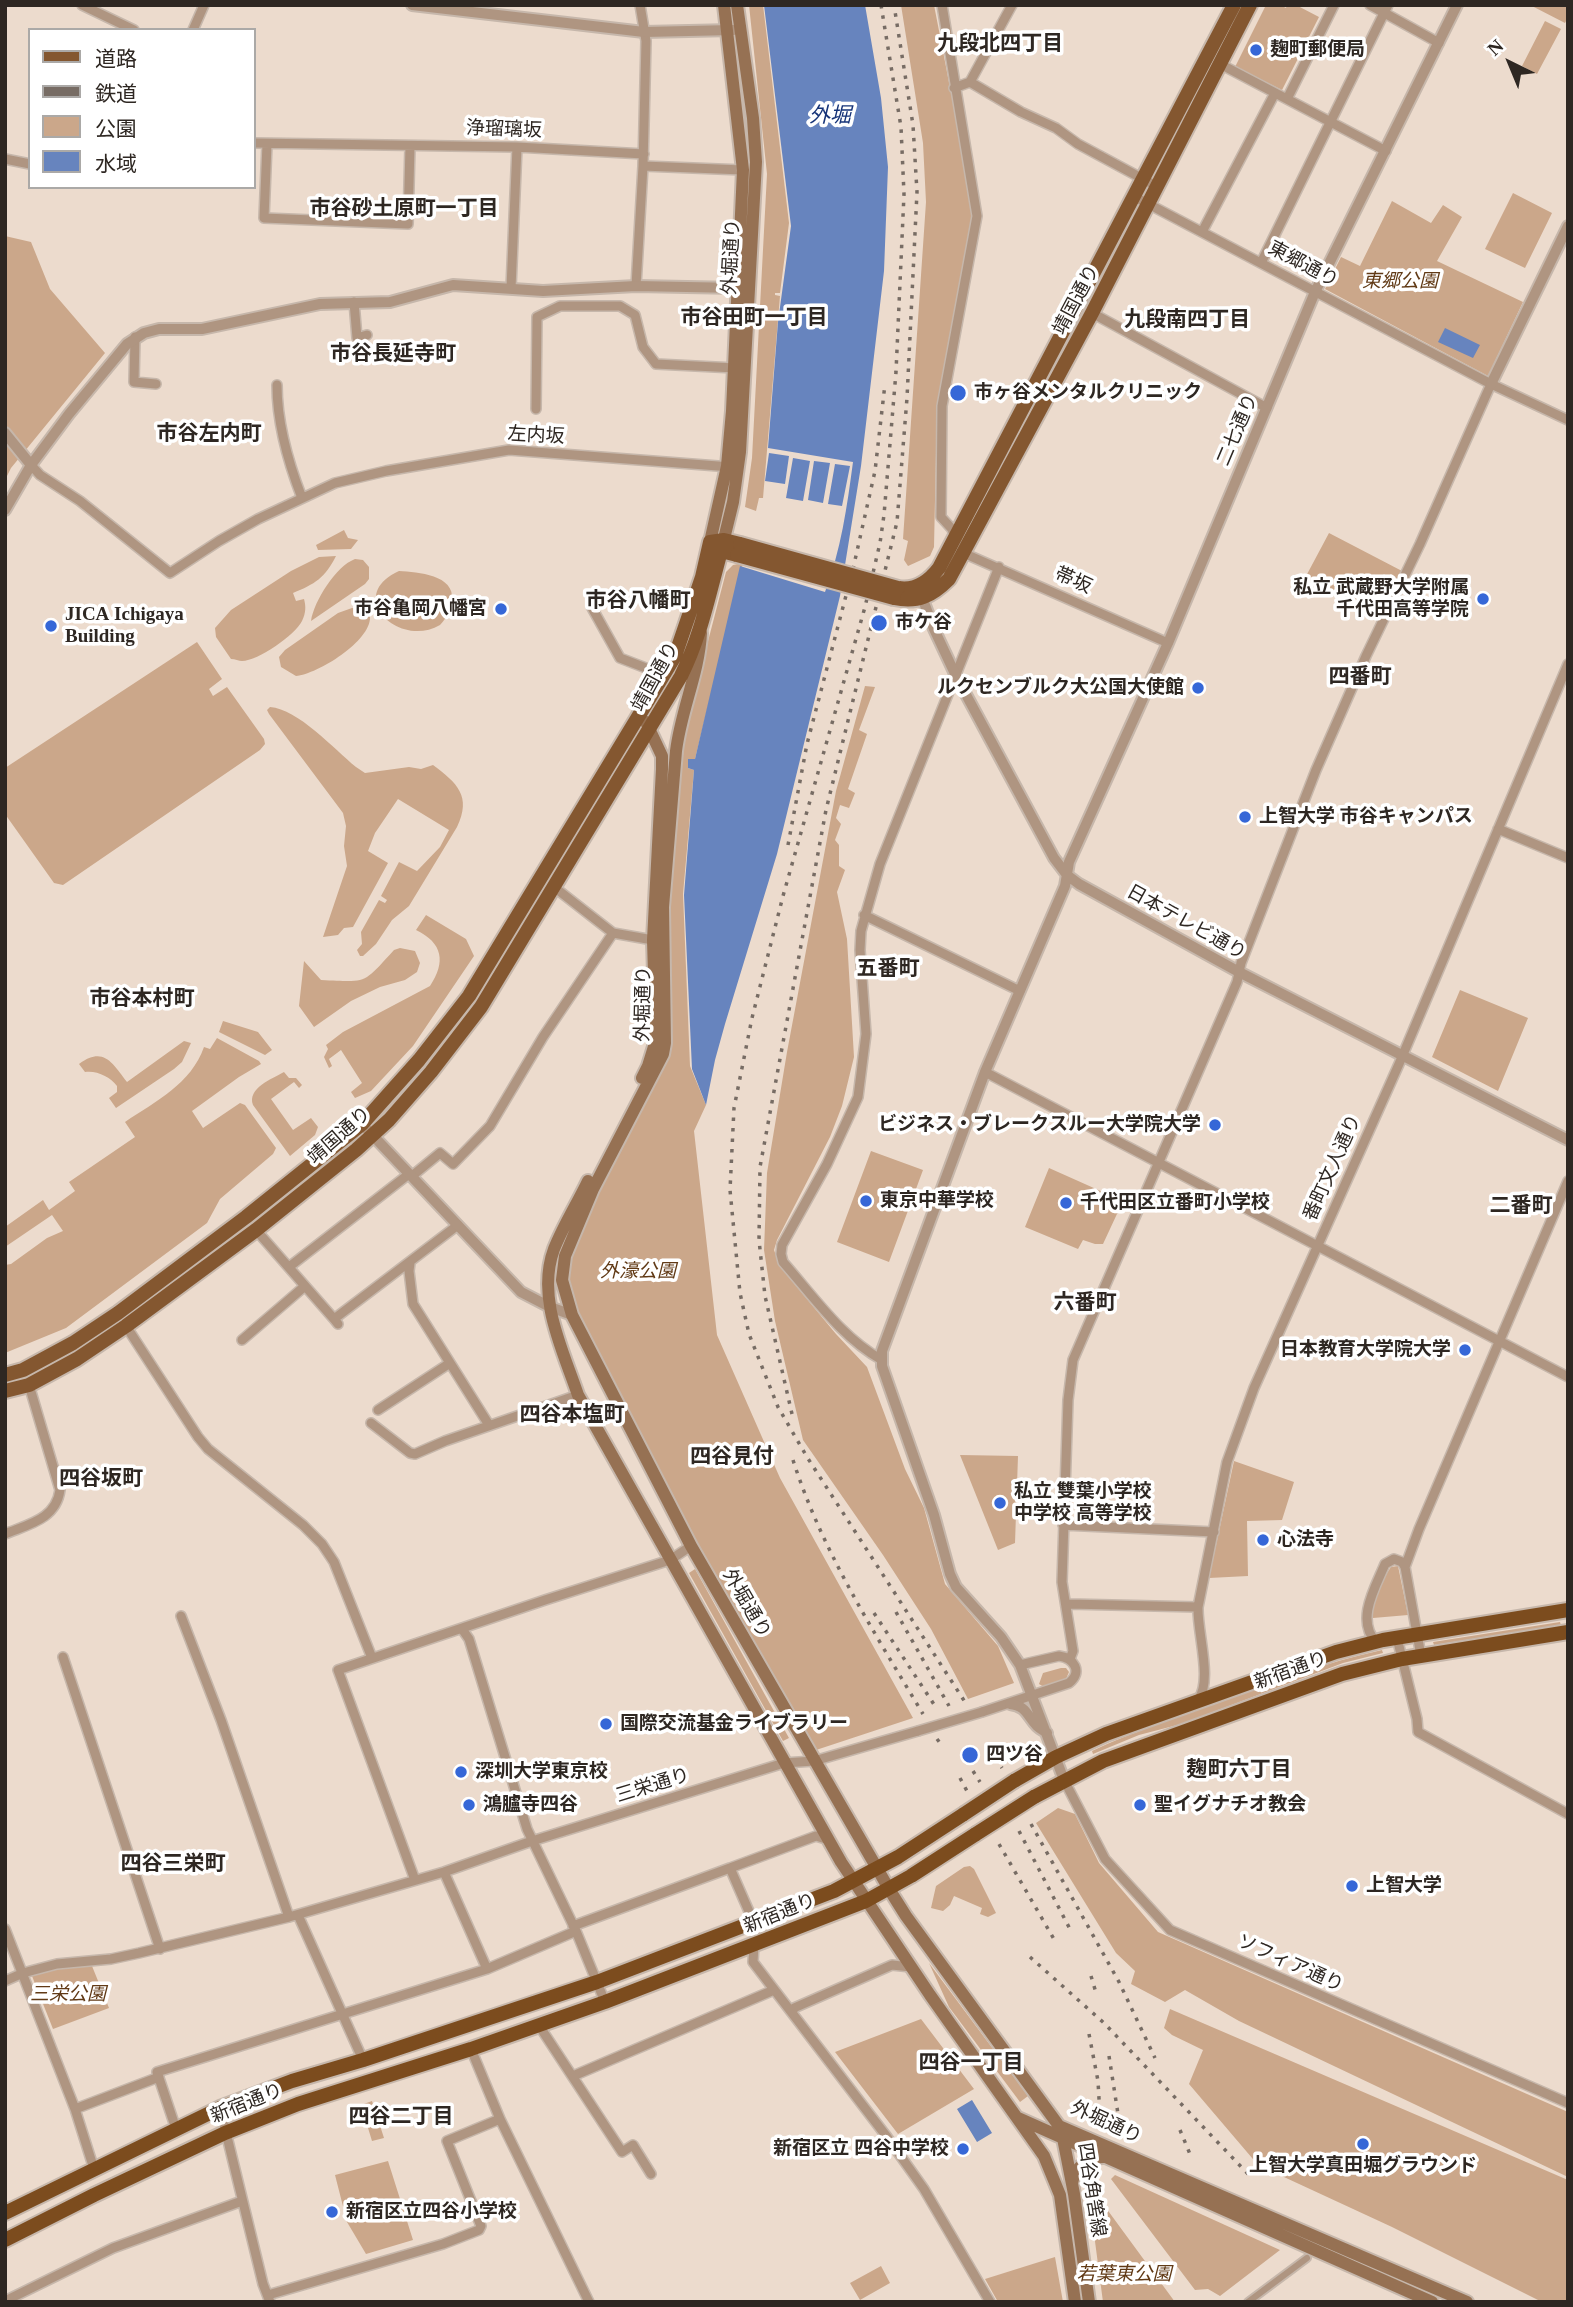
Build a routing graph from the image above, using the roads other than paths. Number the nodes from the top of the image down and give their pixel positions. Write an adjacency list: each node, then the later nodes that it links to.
1 (82, 5): 16 (street)
2 (204, 5): 17 (street)
3 (412, 5): 14 (street)
4 (640, 5): 19 (street)
5 (724, 5): 18 (main road, 外堀通り)
6 (737, 5): 18 (main road, 外堀通り)
7 (942, 5): 23 (street)
8 (1012, 5): 22 (street)
9 (1234, 5): 37 (main road, 靖国通り)
10 (1250, 5): 21 (main road, 靖国通り)
11 (1334, 5): 25 (street)
12 (1370, 5): 15 (street)
13 (1457, 5): 20 (street, 二七通り)
14 (460, 9): 19 (street)
15 (1387, 9): 20 (street); 26 (street)
16 (121, 27)
17 (194, 28)
18 (735, 30): 19 (street); 36 (main road, 外堀通り); 61 (main road, 外堀通り)
19 (644, 32): 32 (street)
20 (1439, 43): 31 (street, 二七通り)
21 (1220, 64): 24 (street); 38 (main road, 靖国通り)
22 (970, 82): 23 (street); 37 (street)
23 (954, 88): 65 (street)
24 (1275, 93): 25 (street); 42 (street)
25 (1287, 99): 26 (street)
26 (1331, 121): 31 (street); 43 (street)
27 (256, 143): 28 (street, 浄瑠璃坂)
28 (268, 144): 29 (street, 浄瑠璃坂); 29 (street)
29 (410, 146): 30 (street, 浄瑠璃坂)
30 (517, 147): 32 (street, 浄瑠璃坂); 45 (street)
31 (1386, 151): 47 (street, 二七通り)
32 (644, 154): 35 (street)
33 (5, 159): 34 (street)
34 (28, 164)
35 (643, 166): 36 (street); 44 (street)
36 (743, 170): 46 (main road, 外堀通り)
37 (1144, 179): 38 (street); 39 (main road, 靖国通り)
38 (1158, 187): 40 (main road, 靖国通り)
39 (1135, 197): 40 (street, 東郷通り); 65 (main road, 靖国通り)
40 (1149, 204): 42 (street, 東郷通り); 49 (main road, 靖国通り)
41 (1568, 226): 54 (street)
42 (1202, 232): 43 (street, 東郷通り)
43 (1261, 263): 47 (street, 東郷通り)
44 (636, 286): 45 (street); 46 (street)
45 (511, 288): 48 (street)
46 (738, 288): 52 (main road, 外堀通り)
47 (1315, 292): 54 (street, 東郷通り); 56 (street, 二七通り)
48 (354, 302): 50 (street); 51 (street)
49 (1092, 313): 56 (street); 65 (main road, 靖国通り)
50 (367, 335)
51 (135, 337): 53 (street); 60 (street)
52 (735, 368): 57 (street); 61 (main road, 外堀通り)
53 (156, 384)
54 (1491, 384): 58 (street, 東郷通り); 83 (street)
55 (277, 385): 62 (street)
56 (1267, 408): 70 (street, 二七通り)
57 (536, 409)
58 (1568, 420)
59 (5, 433): 60 (street)
60 (31, 465): 62 (street, 左内坂); 63 (street)
61 (732, 467): 62 (street, 左内坂); 64 (main road, 外堀通り)
62 (302, 498)
63 (5, 510)
64 (719, 545): 67 (main road, bridge); 69 (main road, 靖国通り); 72 (main road, 靖国通り)
65 (957, 550): 66 (street, 帯坂); 67 (main road, 靖国通り)
66 (999, 567): 70 (street, 帯坂); 73 (street)
67 (908, 592): 73 (street, 日本テレビ通り)
68 (592, 606): 72 (street)
69 (702, 626): 75 (main road, 靖国通り); 100 (main road, 外堀通り)
70 (1168, 643): 78 (street, 二七通り)
71 (1568, 664): 76 (street, 番町文人通り)
72 (664, 674): 74 (main road, 靖国通り)
73 (956, 676): 78 (street, 日本テレビ通り); 80 (street)
74 (644, 706): 75 (main road, 外堀通り); 87 (main road, 靖国通り)
75 (649, 729): 79 (main road, 靖国通り); 82 (main road, 外堀通り)
76 (1498, 829): 77 (street); 85 (street, 番町文人通り)
77 (1568, 858)
78 (1067, 875): 83 (street, 日本テレビ通り); 84 (street, 二七通り)
79 (554, 887): 81 (street); 88 (main road, 靖国通り)
80 (864, 915): 84 (street); 104 (street)
81 (613, 933): 82 (street); 91 (street)
82 (653, 940): 99 (main road, 外堀通り)
83 (1239, 972): 85 (street, 日本テレビ通り); 90 (street)
84 (1020, 991): 86 (street, 二七通り)
85 (1403, 1055): 89 (street, 日本テレビ通り); 95 (street, 番町文人通り)
86 (985, 1072): 90 (street); 104 (street, 二七通り)
87 (362, 1124): 88 (street); 106 (main road, 靖国通り)
88 (373, 1135): 91 (street); 94 (main road, 靖国通り)
89 (1568, 1140)
90 (1158, 1162): 95 (street); 114 (street)
91 (411, 1175): 93 (street); 97 (street)
92 (1568, 1181): 103 (street)
93 (458, 1225): 96 (street); 99 (street)
94 (256, 1230): 97 (street); 101 (main road, 靖国通り)
95 (1318, 1245): 103 (street); 115 (street, 番町文人通り)
96 (410, 1263): 98 (street); 105 (street)
97 (289, 1267): 98 (street)
98 (305, 1286): 102 (street)
99 (550, 1307): 100 (street); 110 (main road, 外堀通り)
100 (572, 1315): 117 (main road, 外堀通り)
101 (126, 1326): 108 (main road, 靖国通り); 131 (street)
102 (242, 1340)
103 (1500, 1340): 107 (street); 119 (street)
104 (882, 1360): 134 (street)
105 (450, 1363): 111 (street); 113 (street)
106 (5, 1375)
107 (1568, 1377)
108 (29, 1385): 109 (main road, 靖国通り); 116 (street)
109 (5, 1391)
110 (578, 1395): 113 (street); 118 (main road, 外堀通り)
111 (378, 1410)
112 (370, 1423): 113 (street)
113 (489, 1425)
114 (1063, 1525): 115 (street); 120 (street)
115 (1213, 1532): 121 (street, 番町文人通り)
116 (5, 1534)
117 (691, 1546): 118 (street); 140 (main road, 外堀通り)
118 (670, 1560): 124 (street); 141 (main road, 外堀通り)
119 (1405, 1567): 126 (street); 128 (street)
120 (1066, 1606): 121 (street); 132 (street)
121 (1198, 1607): 136 (street, 番町文人通り)
122 (1564, 1611): 126 (highway, 新宿通り)
123 (181, 1616): 153 (street)
124 (462, 1629): 131 (street); 145 (street)
125 (1567, 1632): 129 (highway, 新宿通り)
126 (1418, 1635): 127 (highway, 新宿通り); 129 (street)
127 (1397, 1638): 128 (highway, 新宿通り); 133 (street)
128 (1376, 1642): 136 (highway, 新宿通り)
129 (1421, 1656): 133 (highway, 新宿通り)
130 (63, 1657): 158 (street)
131 (372, 1658): 149 (street)
132 (1070, 1659): 134 (street); 135 (street, 三栄通り)
133 (1402, 1660): 142 (highway, 新宿通り); 143 (street)
134 (1020, 1665): 135 (street)
135 (1033, 1696): 137 (street, 三栄通り); 138 (street)
136 (1198, 1701): 139 (highway, 新宿通り)
137 (1010, 1704): 138 (street); 140 (street, 三栄通り, bridge)
138 (1047, 1733): 139 (street)
139 (1056, 1757): 142 (street); 147 (highway, 新宿通り, bridge)
140 (814, 1761): 141 (street, 三栄通り); 147 (main road, 外堀通り)
141 (784, 1763): 144 (main road, 外堀通り); 145 (street, 三栄通り)
142 (1064, 1780): 151 (highway, 新宿通り, bridge); 173 (street, ソフィア通り)
143 (1568, 1814)
144 (829, 1840): 146 (street); 150 (main road, 外堀通り)
145 (532, 1841): 148 (street, 三栄通り); 156 (street)
146 (730, 1868): 154 (street); 156 (street)
147 (878, 1869): 150 (highway, 新宿通り); 151 (main road, 外堀通り)
148 (444, 1872): 149 (street, 三栄通り); 160 (street)
149 (415, 1880): 153 (street, 三栄通り)
150 (854, 1882): 152 (main road, 外堀通り); 154 (highway, 新宿通り)
151 (889, 1889): 152 (highway, 新宿通り); 179 (main road, 外堀通り)
152 (866, 1900): 157 (highway, 新宿通り); 159 (main road, 外堀通り)
153 (294, 1916): 158 (street, 三栄通り); 166 (street)
154 (754, 1923): 163 (highway, 新宿通り)
155 (5, 1928): 161 (street)
156 (575, 1929): 160 (street); 163 (street)
157 (754, 1945): 164 (street); 165 (highway, 新宿通り)
158 (160, 1949): 161 (street, 三栄通り)
159 (911, 1967): 167 (street); 176 (main road, 外堀通り)
160 (487, 1969): 166 (street)
161 (23, 1973): 162 (street, 三栄通り); 175 (street)
162 (5, 1981)
163 (597, 1982): 165 (street); 170 (highway, 新宿通り)
164 (774, 1990): 167 (street); 171 (street)
165 (605, 2001): 168 (highway, 新宿通り)
166 (341, 2014): 170 (street); 172 (street)
167 (792, 2014): 196 (street)
168 (538, 2024): 169 (highway, 新宿通り); 171 (street)
169 (471, 2049): 177 (street); 180 (highway, 新宿通り)
170 (363, 2060): 174 (highway, 新宿通り)
171 (573, 2076): 186 (street)
172 (159, 2077): 175 (street); 178 (street)
173 (1568, 2103)
174 (220, 2108): 178 (highway, 新宿通り); 180 (street)
175 (75, 2109): 185 (street)
176 (1018, 2118): 179 (main road, 外堀通り); 188 (main road, 四谷角筈線)
177 (500, 2119): 193 (street); 195 (street)
178 (176, 2129): 185 (highway, 新宿通り)
179 (1061, 2132): 181 (main road, 外堀通り); 182 (main road, 外堀通り); 183 (main road, 四谷角筈線)
180 (225, 2133): 189 (street); 191 (highway, 新宿通り)
181 (1095, 2142): 182 (main road); 201 (main road, 外堀通り)
182 (1078, 2144): 183 (main road); 184 (main road, 外堀通り)
183 (1067, 2155): 187 (main road, 四谷角筈線); 188 (main road)
184 (1106, 2157): 187 (main road); 200 (main road, 外堀通り)
185 (94, 2169): 190 (highway, 新宿通り)
186 (651, 2174)
187 (1072, 2183): 198 (main road, 四谷角筈線)
188 (1060, 2195): 197 (main road, 四谷角筈線)
189 (242, 2201): 193 (street); 194 (street)
190 (5, 2213)
191 (5, 2240)
192 (1307, 2258): 199 (street)
193 (269, 2298)
194 (5, 2301)
195 (589, 2302)
196 (990, 2302)
197 (1075, 2302)
198 (1089, 2302)
199 (1248, 2302)
200 (1432, 2302)
201 (1467, 2302)

